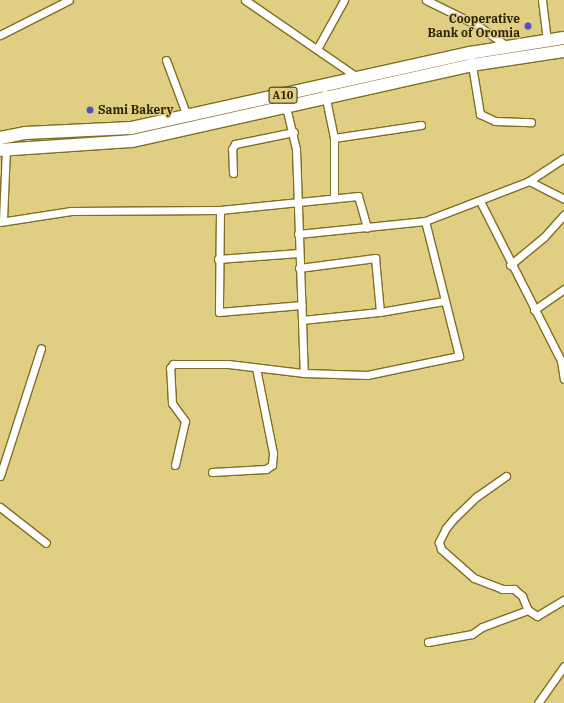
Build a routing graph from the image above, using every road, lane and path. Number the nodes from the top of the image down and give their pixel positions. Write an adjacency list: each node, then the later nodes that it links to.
1 (69, 0): 7 (street)
2 (245, 0): 6 (street)
3 (344, 0): 11 (street)
4 (426, 0): 10 (street)
5 (542, 0): 9 (street)
6 (254, 2): 11 (street)
7 (0, 35)
8 (564, 38): 9 (highway, A10)
9 (547, 41): 10 (highway, A10)
10 (509, 47): 13 (highway, A10)
11 (317, 49): 16 (street)
12 (564, 51): 15 (highway, A10)
13 (470, 53): 15 (street); 16 (highway, A10)
14 (166, 60): 20 (street)
15 (472, 65): 18 (highway, A10); 21 (street)
16 (357, 77): 17 (highway, A10)
17 (324, 85): 18 (street); 20 (highway, A10)
18 (325, 97): 19 (highway, A10); 25 (street)
19 (286, 107): 23 (street); 26 (highway, A10)
20 (187, 116): 24 (highway, A10)
21 (531, 122)
22 (421, 125): 25 (street)
23 (294, 132): 28 (street); 33 (street)
24 (0, 138)
25 (334, 138): 30 (street)
26 (3, 150): 36 (street)
27 (564, 158): 29 (street)
28 (234, 173)
29 (529, 182): 31 (street); 32 (street)
30 (334, 197): 33 (street); 38 (street)
31 (564, 199)
32 (480, 201): 37 (street); 42 (street)
33 (296, 202): 34 (street); 39 (street)
34 (220, 210): 36 (street); 41 (street)
35 (564, 215): 42 (street)
36 (2, 221)
37 (425, 221): 38 (street); 45 (street)
38 (367, 228): 39 (street)
39 (298, 234): 40 (street)
40 (299, 253): 41 (street); 43 (street)
41 (218, 259): 46 (street)
42 (510, 265): 47 (street)
43 (299, 268): 46 (street); 48 (street)
44 (564, 289): 47 (street)
45 (444, 301): 48 (street); 52 (street)
46 (302, 305): 49 (street)
47 (534, 310): 53 (street)
48 (380, 312): 49 (street)
49 (302, 320): 52 (street)
50 (41, 348): 56 (street)
51 (256, 368): 52 (street); 54 (street); 55 (street)
52 (304, 373)
53 (564, 379)
54 (175, 465)
55 (212, 472)
56 (0, 476)
57 (506, 476): 61 (street)
58 (0, 507): 59 (street)
59 (46, 543)
60 (564, 600): 61 (street)
61 (528, 610): 62 (street)
62 (428, 642)
63 (564, 666): 64 (street)
64 (538, 703)

